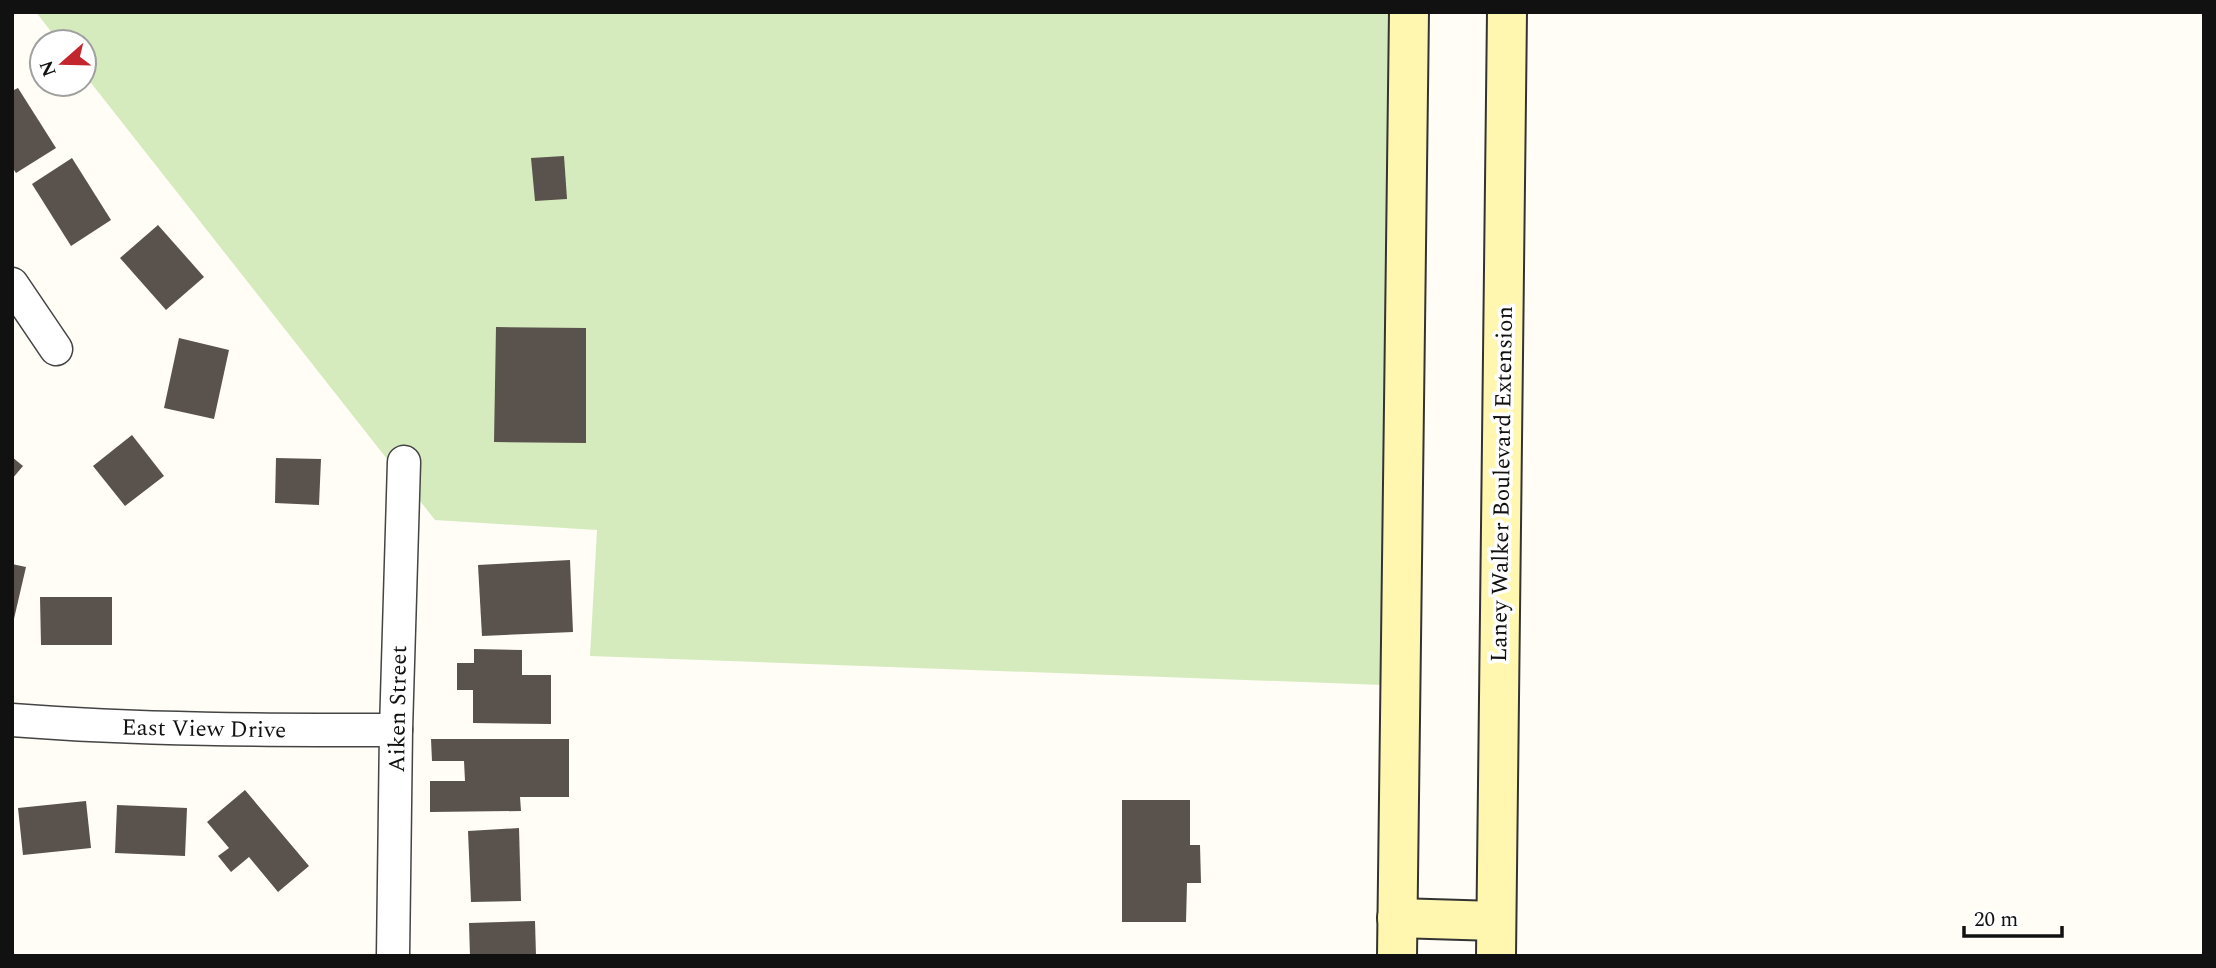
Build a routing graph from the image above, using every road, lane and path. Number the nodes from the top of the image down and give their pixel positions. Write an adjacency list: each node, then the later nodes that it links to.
1 (1409, 12): 8 (main road)
2 (1507, 12): 9 (main road, Laney Walker Boulevard Extension)
3 (12, 284): 4 (street)
4 (56, 349)
5 (404, 462): 7 (street, Aiken Street)
6 (12, 720): 7 (street, East View Drive)
7 (396, 730): 10 (street, Aiken Street)
8 (1397, 918): 9 (main road); 11 (main road)
9 (1496, 938)
10 (393, 956)
11 (1397, 956)

